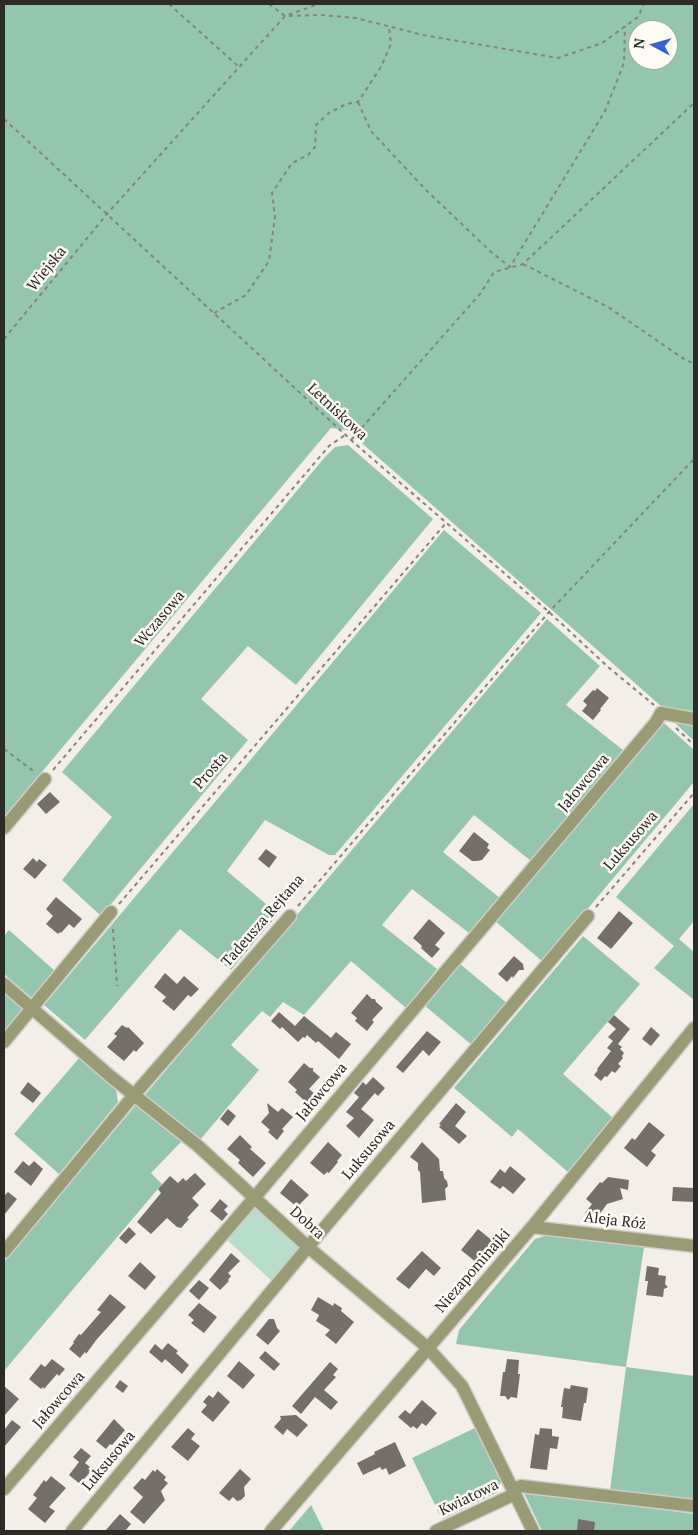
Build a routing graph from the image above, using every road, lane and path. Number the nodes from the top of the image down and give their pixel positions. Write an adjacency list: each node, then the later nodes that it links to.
1 (169, 4): 8 (path)
2 (268, 4): 5 (path)
3 (314, 4): 5 (path)
4 (644, 4): 6 (path)
5 (285, 16): 7 (path); 8 (path, Wiejska)
6 (625, 26): 7 (path); 14 (path)
7 (389, 27): 9 (path)
8 (239, 67): 12 (path, Wiejska)
9 (358, 102): 14 (path); 15 (path)
10 (694, 103): 13 (path)
11 (4, 119): 12 (path, Letniskowa)
12 (107, 214): 15 (path, Letniskowa); 16 (path, Wiejska)
13 (523, 264): 14 (path); 17 (path)
14 (510, 268): 19 (path)
15 (214, 313): 18 (path, Letniskowa)
16 (4, 339)
17 (694, 363)
18 (345, 435): 19 (path, Letniskowa); 26 (path, Wczasowa)
19 (351, 440): 21 (path, Letniskowa)
20 (694, 459): 22 (path, Tadeusza Rejtana)
21 (446, 523): 22 (path, Letniskowa); 29 (path, Prosta)
22 (549, 612): 23 (path, Letniskowa); 30 (path, Tadeusza Rejtana)
23 (661, 713): 24 (street); 38 (street, Jałowcowa)
24 (694, 720)
25 (4, 749): 26 (path)
26 (45, 779): 28 (street)
27 (694, 793): 31 (path, Luksusowa)
28 (4, 828)
29 (112, 912): 33 (path); 34 (street)
30 (290, 916): 37 (street, Tadeusza Rejtana)
31 (588, 916): 41 (street, Luksusowa)
32 (4, 984): 34 (street, Dobra)
33 (117, 986)
34 (32, 1008): 36 (street); 37 (street, Dobra)
35 (694, 1028): 39 (street, Niezapominajki)
36 (4, 1042)
37 (134, 1095): 38 (street, Dobra); 42 (street, Tadeusza Rejtana)
38 (255, 1197): 41 (street, Dobra); 44 (street, Jałowcowa)
39 (532, 1228): 40 (street, Aleja Róż); 43 (street, Niezapominajki)
40 (694, 1246)
41 (308, 1247): 43 (street, Dobra); 47 (street, Luksusowa)
42 (4, 1252)
43 (428, 1348): 45 (street, Dobra); 48 (street, Niezapominajki)
44 (4, 1489)
45 (514, 1491): 46 (street); 49 (street, Kwiatowa); 50 (street, Dobra)
46 (694, 1506)
47 (72, 1531)
48 (272, 1531)
49 (436, 1531)
50 (533, 1531)

